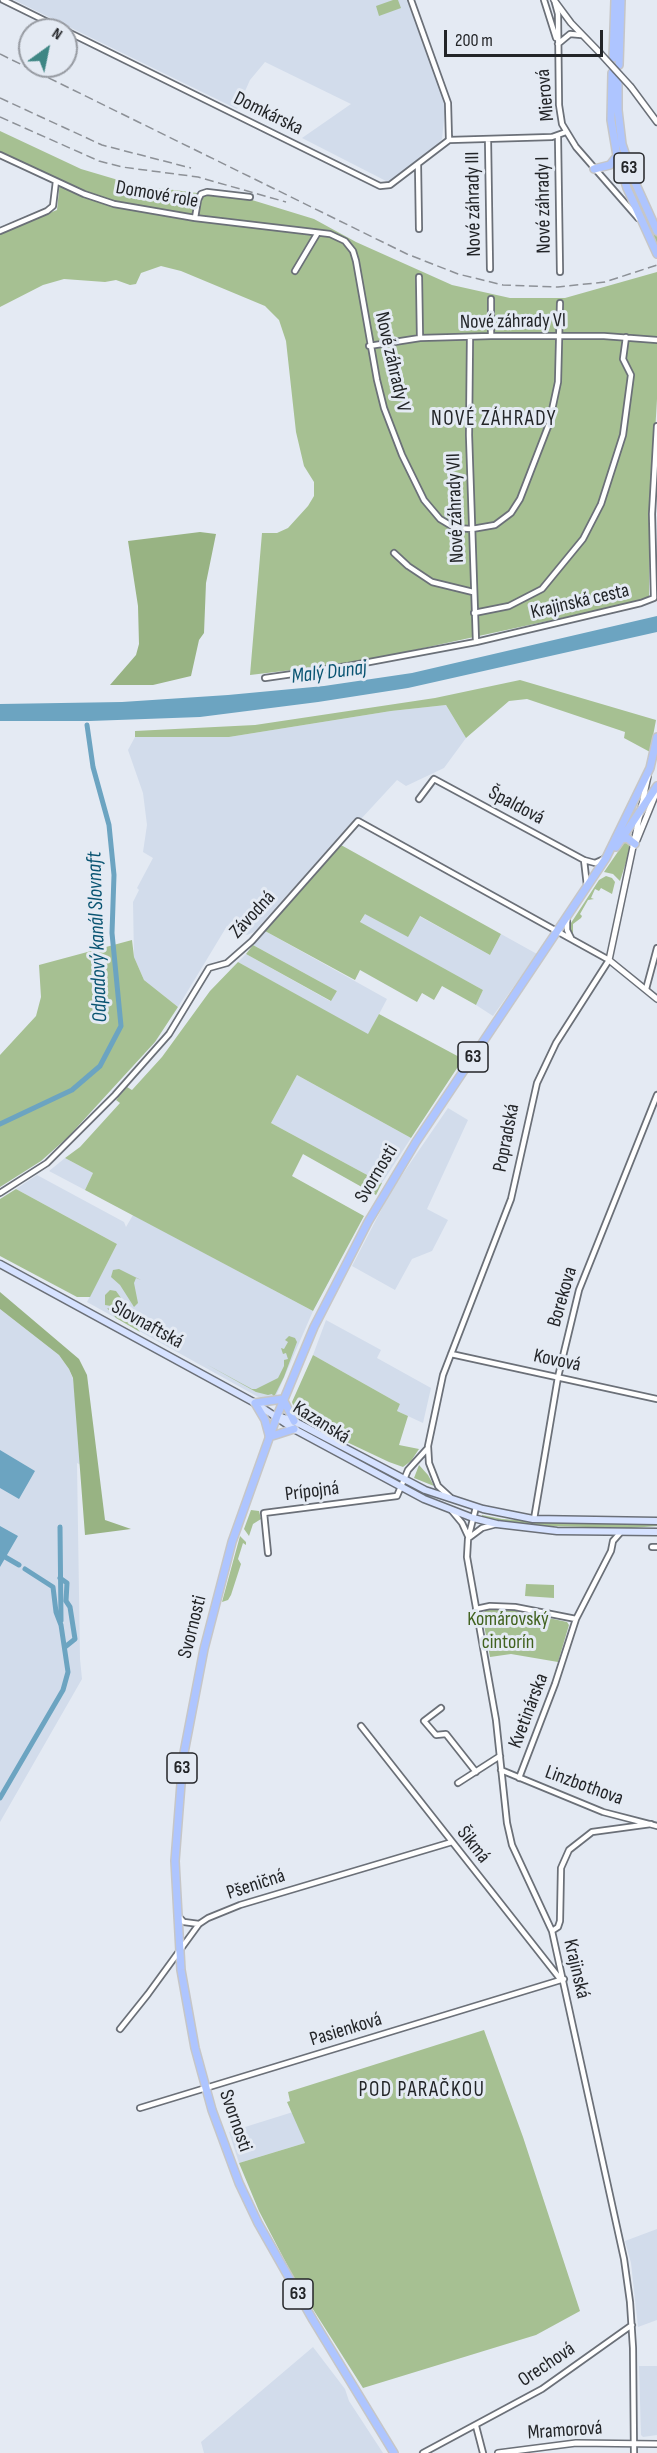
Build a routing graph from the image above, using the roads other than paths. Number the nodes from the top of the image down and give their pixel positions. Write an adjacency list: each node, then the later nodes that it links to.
1 (3, 0): 7 (street, Domkárska)
2 (411, 0): 19 (street)
3 (544, 0): 10 (street, Mierová)
4 (554, 0): 8 (street, Mierová); 10 (street, Mierová)
5 (615, 0): 11 (main road)
6 (621, 0): 12 (main road)
7 (40, 18)
8 (581, 35): 10 (street); 15 (street, Mierová, bridge)
9 (78, 36): 22 (street, Domkárska)
10 (558, 44): 16 (street, Mierová)
11 (612, 58)
12 (619, 65)
13 (612, 73): 21 (main road, 63)
14 (618, 80): 30 (main road, 63)
15 (657, 122)
16 (566, 132): 17 (street); 23 (street, Mierová)
17 (558, 136): 18 (street); 35 (street, Nové záhrady I)
18 (488, 139): 19 (street); 33 (street, Nové záhrady III)
19 (449, 140): 22 (street, Domkárska)
20 (0, 155): 24 (street, Domové role)
21 (617, 156): 23 (main road); 27 (main road, 63)
22 (418, 164): 28 (street)
23 (594, 169): 27 (street, Mierová)
24 (56, 182): 26 (street, Domové role); 29 (street)
25 (250, 197): 26 (street)
26 (195, 218): 31 (street, Domové role)
27 (642, 224): 32 (main road, 63)
28 (419, 228)
29 (0, 231)
30 (657, 231)
31 (317, 234): 34 (street); 45 (street, Nové záhrady V)
32 (657, 254)
33 (489, 269)
34 (295, 271)
35 (560, 272)
36 (419, 277): 43 (street)
37 (491, 299): 39 (street)
38 (560, 303): 40 (street)
39 (491, 336): 40 (street, Nové záhrady VI); 41 (street, Nové záhrady VI)
40 (560, 336): 42 (street, Nové záhrady VI); 47 (street)
41 (470, 337): 43 (street, Nové záhrady VI); 47 (street, Nové záhrady VII)
42 (626, 337): 44 (street, Nové záhrady VI); 50 (street)
43 (420, 338): 45 (street, Nové záhrady VI)
44 (657, 340)
45 (369, 346): 47 (street, Nové záhrady V)
46 (657, 426): 51 (street, Krajinská cesta)
47 (472, 530): 49 (street, Nové záhrady VII)
48 (394, 553): 49 (street)
49 (473, 592): 50 (street, Nové záhrady VII)
50 (474, 614): 51 (street, Nové záhrady VII)
51 (476, 642): 52 (street, Krajinská cesta)
52 (265, 678)
53 (657, 737): 54 (main road, Popradská / 63)
54 (650, 768): 58 (street, Popradská); 61 (main road, Svornosti / 63)
55 (657, 786): 58 (main road, Popradská / 63)
56 (657, 791): 60 (street, Popradská)
57 (419, 799): 62 (street, Špaldová)
58 (641, 810): 59 (main road, Svornosti / 63); 60 (street, Popradská)
59 (622, 839): 60 (main road); 61 (main road, Svornosti / 63)
60 (635, 844): 68 (street, Popradská)
61 (606, 858): 62 (street); 63 (main road, Svornosti / 63)
62 (584, 860): 63 (street)
63 (587, 887): 64 (main road, Svornosti / 63)
64 (567, 918): 65 (main road, Svornosti / 63); 66 (street)
65 (559, 931): 66 (street, Závodná); 72 (street, Závodná); 76 (main road, Svornosti / 63)
66 (571, 938): 68 (street, Závodná)
67 (657, 948): 69 (street)
68 (609, 960): 69 (street); 74 (street, Popradská)
69 (646, 989): 70 (street)
70 (657, 999)
71 (657, 1095): 75 (street, Borekova)
72 (0, 1193)
73 (0, 1264): 78 (main road, Slovnaftská)
74 (451, 1354): 75 (street, Kovová); 83 (street, Popradská)
75 (558, 1377): 77 (street, Kovová); 90 (street, Borekova)
76 (283, 1399): 78 (main road); 79 (main road, Svornosti / 63); 80 (main road)
77 (657, 1399)
78 (255, 1403): 79 (main road, Slovnaftská); 82 (main road)
79 (277, 1416): 80 (main road, Kazanská); 81 (main road, Kazanská); 82 (main road, Svornosti / 63)
80 (294, 1421): 84 (main road, Kazanská)
81 (294, 1429): 82 (main road); 85 (main road, Kazanská)
82 (269, 1437): 110 (main road, Svornosti / 63)
83 (428, 1446): 84 (street, Popradská); 86 (street, Popradská)
84 (404, 1479): 85 (street, Popradská); 86 (main road, Kazanská)
85 (400, 1488): 88 (main road, Kazanská); 98 (street, Prípojná)
86 (455, 1501): 87 (main road, Kazanská)
87 (476, 1507): 89 (street, Krajinská); 90 (main road, Kazanská)
88 (452, 1510): 89 (main road, Kazanská); 96 (street)
89 (473, 1518): 92 (main road, Kazanská); 96 (street, Krajinská)
90 (534, 1519): 91 (main road, Kazanská)
91 (657, 1521)
92 (497, 1524): 93 (main road, Kazanská); 96 (street)
93 (601, 1532): 95 (main road, Kazanská); 97 (street)
94 (657, 1532): 95 (main road, Kazanská)
95 (620, 1533): 97 (street, Kvetinárska)
96 (468, 1539): 99 (street, Krajinská)
97 (613, 1541): 100 (street, Kvetinárska)
98 (268, 1553)
99 (476, 1609): 100 (street); 103 (street, Krajinská)
100 (576, 1619): 106 (street, Kvetinárska)
101 (441, 1708): 105 (street)
102 (360, 1726): 109 (street, Šikmá)
103 (500, 1756): 104 (street, Krajinská); 105 (street)
104 (501, 1770): 106 (street, Linzbothova); 112 (street, Krajinská)
105 (476, 1772): 107 (street)
106 (519, 1778): 108 (street, Linzbothova)
107 (458, 1783)
108 (654, 1825): 112 (street)
109 (452, 1842): 111 (street, Pšeničná); 114 (street, Šikmá)
110 (177, 1914): 111 (street); 113 (main road, Svornosti / 63)
111 (199, 1924): 113 (street, Pšeničná)
112 (552, 1931): 114 (street, Krajinská)
113 (180, 1952): 115 (street, Pšeničná); 116 (main road, Svornosti / 63)
114 (562, 1979): 116 (street, Pasienková); 118 (street, Krajinská)
115 (120, 2029)
116 (206, 2088): 117 (street, Pasienková); 122 (main road, Svornosti / 63)
117 (140, 2108)
118 (632, 2325): 119 (street, Orechová); 121 (street, Krajinská)
119 (476, 2426): 123 (street, Orechová); 124 (street)
120 (657, 2444): 121 (street, Mramorová)
121 (634, 2445): 125 (street, Mramorová); 126 (street, Krajinská)
122 (394, 2453)
123 (423, 2453)
124 (483, 2453)
125 (498, 2453)
126 (634, 2453)

